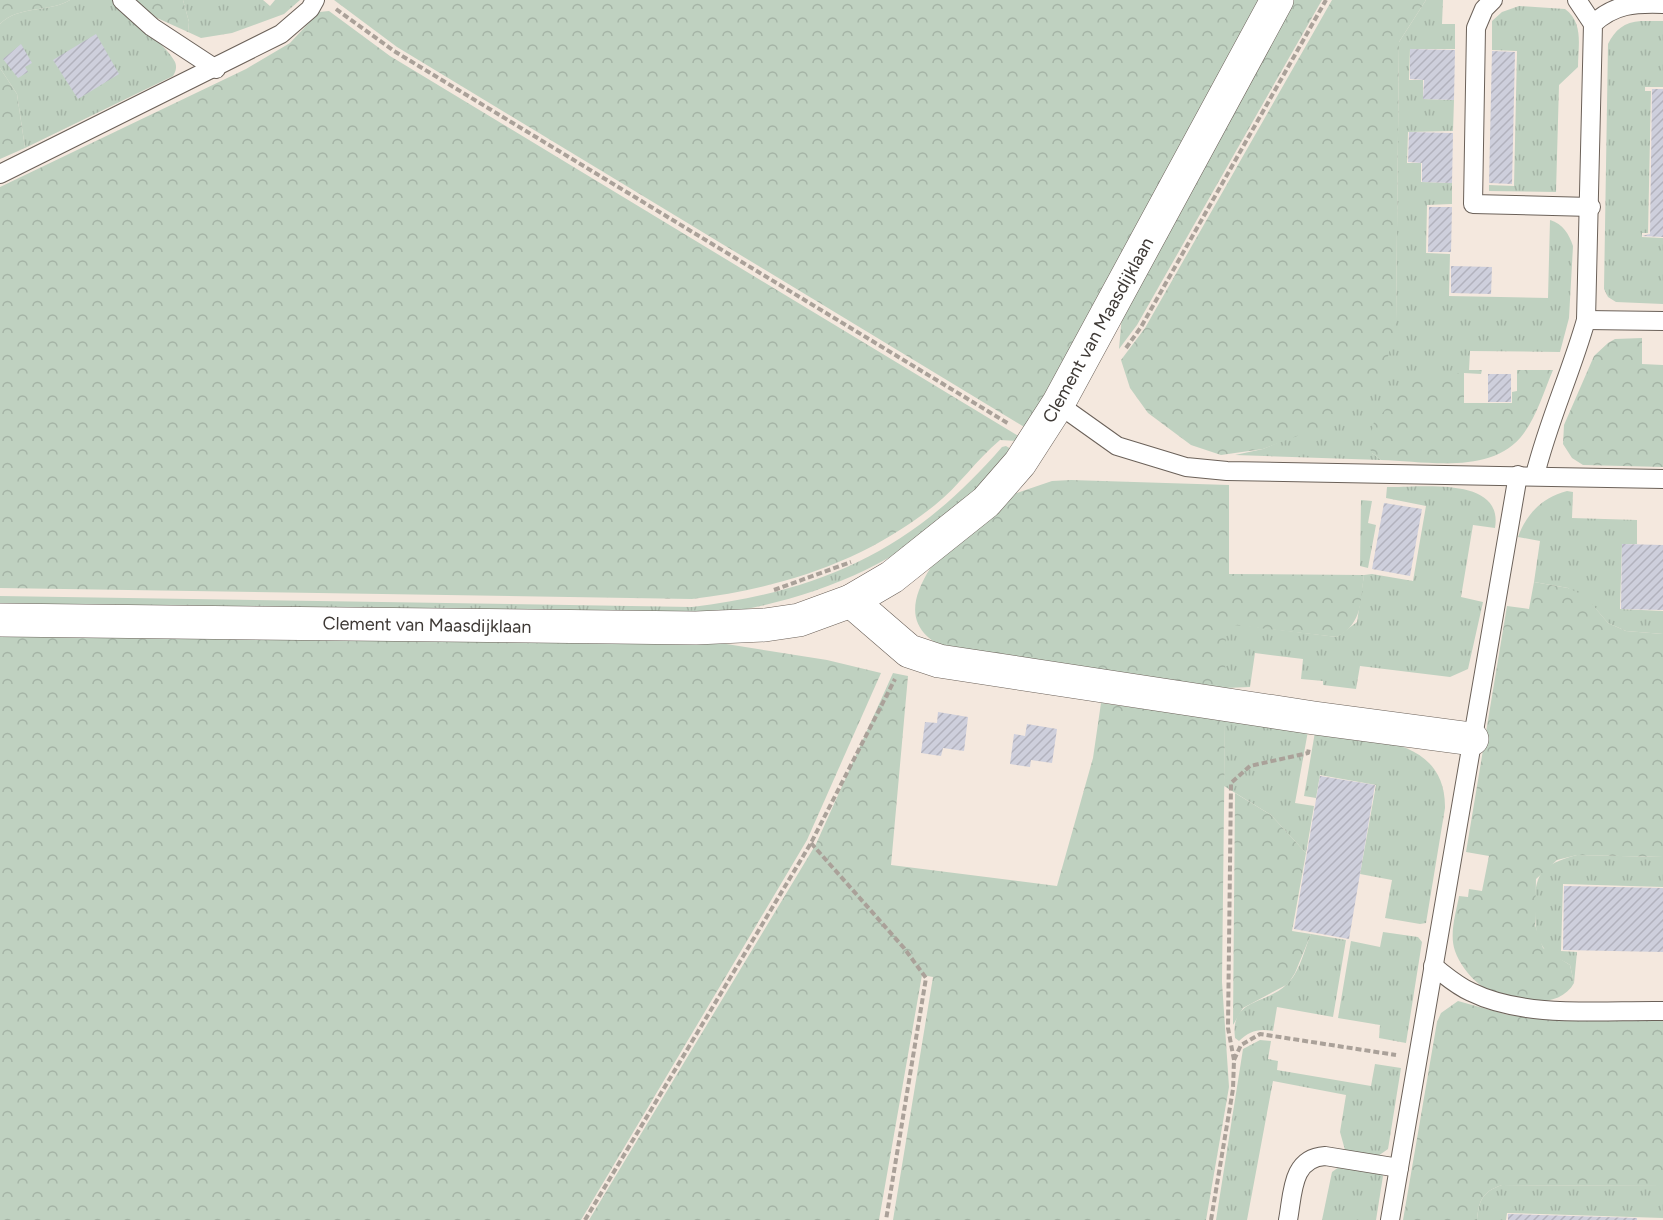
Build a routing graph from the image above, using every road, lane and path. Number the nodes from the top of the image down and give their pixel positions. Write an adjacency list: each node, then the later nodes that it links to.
1 (122, 0): 9 (lane)
2 (1276, 0): 15 (street, Clement van Maasdijklaan)
3 (1326, 0): 14 (path)
4 (1493, 0): 11 (lane)
5 (1577, 0): 8 (lane)
6 (323, 3): 9 (lane); 16 (path)
7 (1663, 4): 8 (lane)
8 (1593, 24): 11 (lane)
9 (216, 69): 10 (lane)
10 (0, 174)
11 (1591, 207): 12 (lane)
12 (1586, 320): 13 (lane); 17 (lane)
13 (1663, 321)
14 (1123, 352)
15 (1058, 404): 16 (street, Clement van Maasdijklaan); 17 (lane)
16 (1036, 441): 21 (street, Clement van Maasdijklaan)
17 (1526, 475): 18 (lane); 25 (lane)
18 (1663, 479)
19 (858, 558): 20 (path)
20 (768, 591)
21 (851, 602): 22 (street, Clement van Maasdijklaan); 23 (street)
22 (0, 620)
23 (909, 651): 24 (street); 26 (path)
24 (1314, 718): 25 (street); 30 (path)
25 (1472, 738): 27 (lane)
26 (811, 843): 32 (path); 33 (path)
27 (1433, 966): 28 (lane); 29 (lane)
28 (1663, 1011)
29 (1417, 1058): 30 (path); 31 (lane)
30 (1234, 1060): 34 (path)
31 (1399, 1168): 35 (lane); 36 (lane)
32 (585, 1220)
33 (886, 1220)
34 (1211, 1220)
35 (1288, 1220)
36 (1390, 1220)

